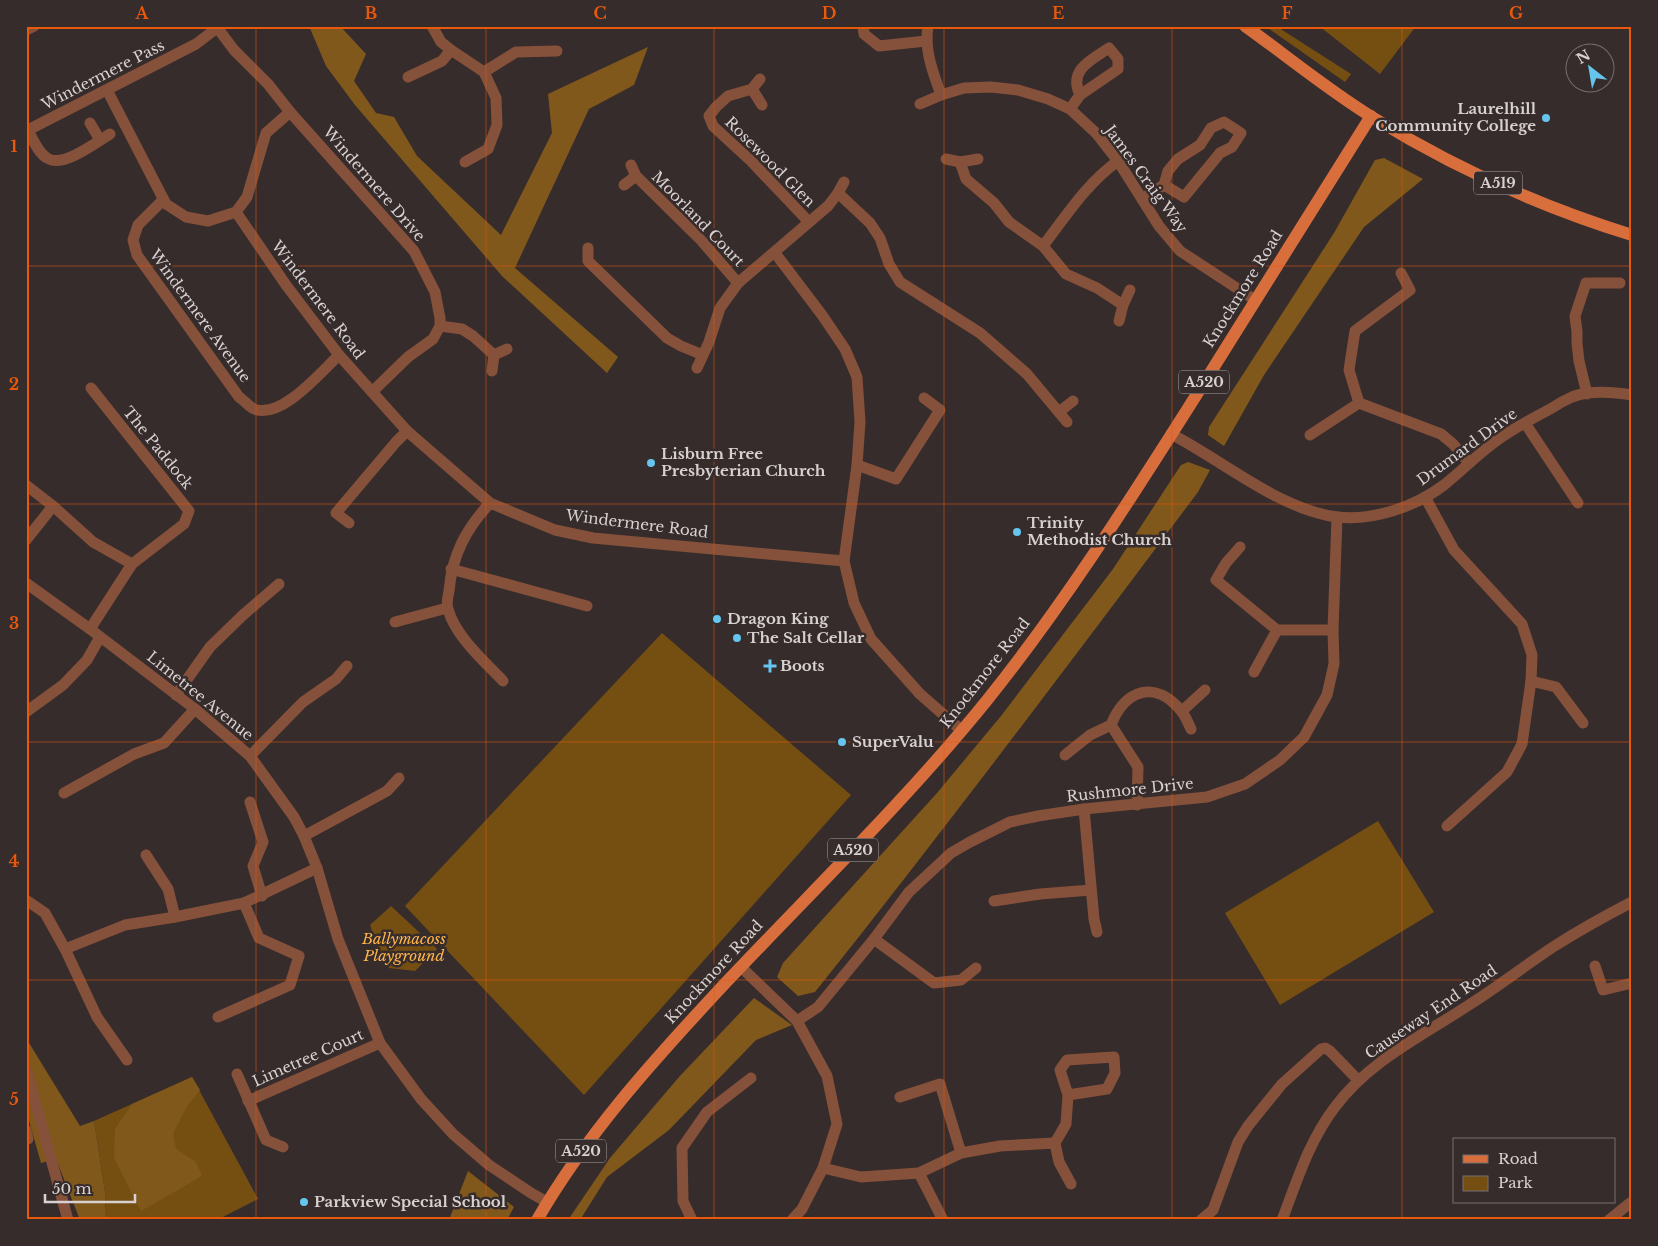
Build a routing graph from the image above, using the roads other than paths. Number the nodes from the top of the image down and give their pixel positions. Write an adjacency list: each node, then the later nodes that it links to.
1 (34, 26): 7 (street)
2 (432, 26): 9 (street)
3 (863, 26): 8 (street)
4 (928, 26): 8 (street)
5 (1245, 26): 22 (main road, A519)
6 (217, 27): 15 (street, Windermere Pass); 21 (street, Windermere Drive)
7 (26, 30)
8 (926, 41): 16 (street)
9 (451, 50): 11 (street); 12 (street)
10 (557, 51): 11 (street)
11 (484, 72): 28 (street)
12 (408, 77)
13 (760, 80): 14 (street)
14 (752, 89): 19 (street); 39 (street, Rosewood Glen)
15 (107, 90): 24 (street, Windermere Pass); 37 (street)
16 (941, 95): 18 (street, James Craig Way); 20 (street, James Craig Way)
17 (1080, 95): 20 (street)
18 (920, 104)
19 (762, 105)
20 (1070, 109): 27 (street, James Craig Way)
21 (290, 112): 38 (street); 51 (street, Windermere Drive)
22 (1371, 116): 40 (main road, A519); 48 (main road, Knockmore Road / A520)
23 (90, 123): 24 (street)
24 (27, 131)
25 (946, 159): 29 (street)
26 (978, 159): 29 (street)
27 (1118, 160): 36 (street, James Craig Way); 41 (street)
28 (466, 162)
29 (960, 162): 41 (street)
30 (631, 165): 31 (street, Moorland Court)
31 (636, 176): 33 (street, Moorland Court); 45 (street, Moorland Court)
32 (844, 182): 35 (street, Rosewood Glen)
33 (624, 185)
34 (1164, 185): 34 (street); 36 (street)
35 (838, 193): 39 (street, Rosewood Glen); 65 (street, Rosewood Glen)
36 (1142, 199): 48 (street, James Craig Way)
37 (163, 200): 38 (street); 55 (street, Windermere Avenue)
38 (236, 212): 55 (street, Windermere Road)
39 (809, 222): 43 (street, Rosewood Glen)
40 (1632, 235)
41 (1043, 246): 49 (street)
42 (588, 248): 54 (street)
43 (775, 253): 45 (street, Rosewood Glen); 72 (street)
44 (1401, 273): 64 (street)
45 (738, 283): 54 (street, Rosewood Glen)
46 (1620, 283): 60 (street)
47 (1130, 290): 49 (street)
48 (1255, 300): 69 (main road, Knockmore Road / A520)
49 (1123, 305): 50 (street)
50 (1120, 321)
51 (440, 326): 53 (street); 59 (street)
52 (507, 349): 53 (street)
53 (494, 355): 57 (street)
54 (703, 355): 56 (street, Rosewood Glen)
55 (339, 356): 59 (street, Windermere Road)
56 (696, 368)
57 (492, 371)
58 (91, 388): 83 (street, The Paddock)
59 (372, 392): 68 (street, Windermere Road)
60 (1587, 394): 61 (street, Drumard Drive); 67 (street, Drumard Drive)
61 (1632, 394)
62 (924, 398): 72 (street)
63 (1072, 401): 65 (street)
64 (1359, 403): 70 (street); 71 (street)
65 (1059, 412): 66 (street, Rosewood Glen)
66 (1067, 422)
67 (1526, 423): 71 (street, Drumard Drive); 76 (street)
68 (407, 430): 75 (street, Windermere Road); 79 (street)
69 (1172, 434): 78 (street, Drumard Drive); 106 (main road, Knockmore Road / A520)
70 (1310, 435)
71 (1469, 463): 74 (street, Drumard Drive)
72 (857, 465): 82 (street)
73 (26, 485): 77 (street)
74 (1425, 497): 78 (street, Drumard Drive); 97 (street)
75 (490, 503): 82 (street, Windermere Road); 84 (street)
76 (1578, 503)
77 (53, 506): 80 (street); 83 (street)
78 (1337, 517): 92 (street, Rushmore Drive)
79 (349, 523)
80 (26, 540)
81 (1240, 547): 91 (street)
82 (844, 561): 106 (street)
83 (132, 564): 90 (street, The Paddock)
84 (451, 570): 87 (street); 88 (street)
85 (26, 582): 90 (street, Limetree Avenue)
86 (279, 584): 99 (street)
87 (587, 606)
88 (447, 608): 89 (street); 96 (street)
89 (395, 622)
90 (90, 629): 93 (street, Limetree Avenue)
91 (1277, 630): 92 (street); 95 (street)
92 (1333, 630): 112 (street, Rushmore Drive)
93 (100, 637): 99 (street, Limetree Avenue); 102 (street)
94 (347, 666): 108 (street)
95 (1254, 672)
96 (503, 681)
97 (1532, 681): 103 (street); 114 (street)
98 (1205, 690): 101 (street)
99 (176, 695): 100 (street, Limetree Avenue)
100 (194, 709): 108 (street, Limetree Avenue); 110 (street)
101 (1182, 711): 104 (street); 105 (street)
102 (26, 712)
103 (1583, 723)
104 (1111, 725): 107 (street); 112 (street)
105 (1192, 729)
106 (961, 730): 129 (main road, Knockmore Road / A520)
107 (1065, 755)
108 (250, 756): 115 (street, Limetree Avenue)
109 (399, 778): 115 (street)
110 (64, 793)
111 (250, 802): 119 (street)
112 (1136, 805): 113 (street, Rushmore Drive)
113 (1084, 809): 118 (street); 126 (street, Rushmore Drive)
114 (1447, 826)
115 (304, 836): 117 (street, Limetree Avenue)
116 (146, 855): 124 (street)
117 (317, 868): 119 (street); 134 (street, Limetree Avenue)
118 (1091, 890): 121 (street); 125 (street)
119 (262, 896): 123 (street)
120 (26, 900): 127 (street)
121 (994, 901)
122 (1632, 902): 139 (street, Causeway End Road)
123 (244, 903): 124 (street); 132 (street)
124 (175, 917): 127 (street)
125 (1097, 932)
126 (874, 939): 130 (street); 133 (street, Rushmore Drive)
127 (65, 949): 135 (street)
128 (1595, 966): 131 (street)
129 (741, 967): 133 (street); 149 (main road, Knockmore Road / A520)
130 (976, 968)
131 (1632, 983)
132 (218, 1017)
133 (797, 1021): 146 (street)
134 (380, 1043): 142 (street, Limetree Court); 149 (street, Limetree Avenue)
135 (127, 1060)
136 (26, 1069): 151 (street)
137 (237, 1074): 142 (street, Limetree Court)
138 (751, 1078): 153 (street)
139 (1358, 1080): 156 (street); 157 (street, Causeway End Road)
140 (1068, 1095): 140 (street); 143 (street)
141 (900, 1097): 145 (street)
142 (248, 1101): 144 (street, Limetree Court)
143 (1055, 1143): 145 (street); 148 (street)
144 (283, 1147)
145 (961, 1154): 147 (street)
146 (823, 1168): 147 (street); 154 (street)
147 (919, 1173): 155 (street)
148 (1071, 1184)
149 (547, 1202): 152 (main road, Knockmore Road / A520)
150 (1632, 1205): 158 (street)
151 (68, 1220)
152 (537, 1220)
153 (692, 1220)
154 (792, 1220)
155 (944, 1220)
156 (1201, 1220)
157 (1282, 1220)
158 (1609, 1220)

